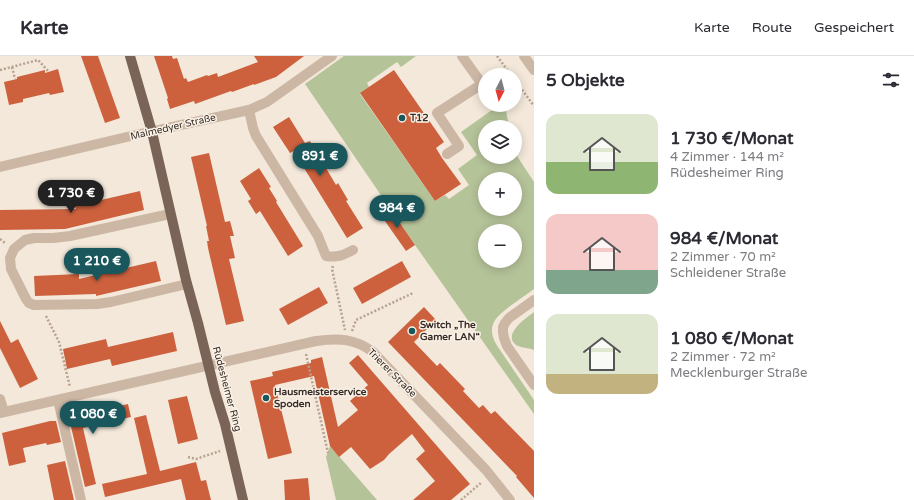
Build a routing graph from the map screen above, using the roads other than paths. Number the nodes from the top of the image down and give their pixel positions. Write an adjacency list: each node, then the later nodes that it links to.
1 (130, 56): 7 (main road, Rüdesheimer Ring)
2 (332, 56): 6 (street, Malmedyer Straße)
3 (462, 56): 8 (street)
4 (524, 56): 5 (street)
5 (534, 70)
6 (249, 110): 7 (street, Malmedyer Straße); 11 (street)
7 (152, 132): 9 (street, Malmedyer Straße); 10 (main road, Rüdesheimer Ring)
8 (447, 154)
9 (0, 167)
10 (170, 214): 12 (main road, Rüdesheimer Ring); 12 (street)
11 (353, 250)
12 (187, 284): 14 (main road, Rüdesheimer Ring)
13 (534, 300): 15 (street)
14 (208, 365): 17 (street, Trierer Straße); 20 (main road, Rüdesheimer Ring); 21 (street, Trierer Straße)
15 (534, 385)
16 (0, 399): 18 (street)
17 (58, 400): 18 (street, Trierer Straße); 19 (street)
18 (2, 412)
19 (81, 500)
20 (243, 500)
21 (510, 500)

